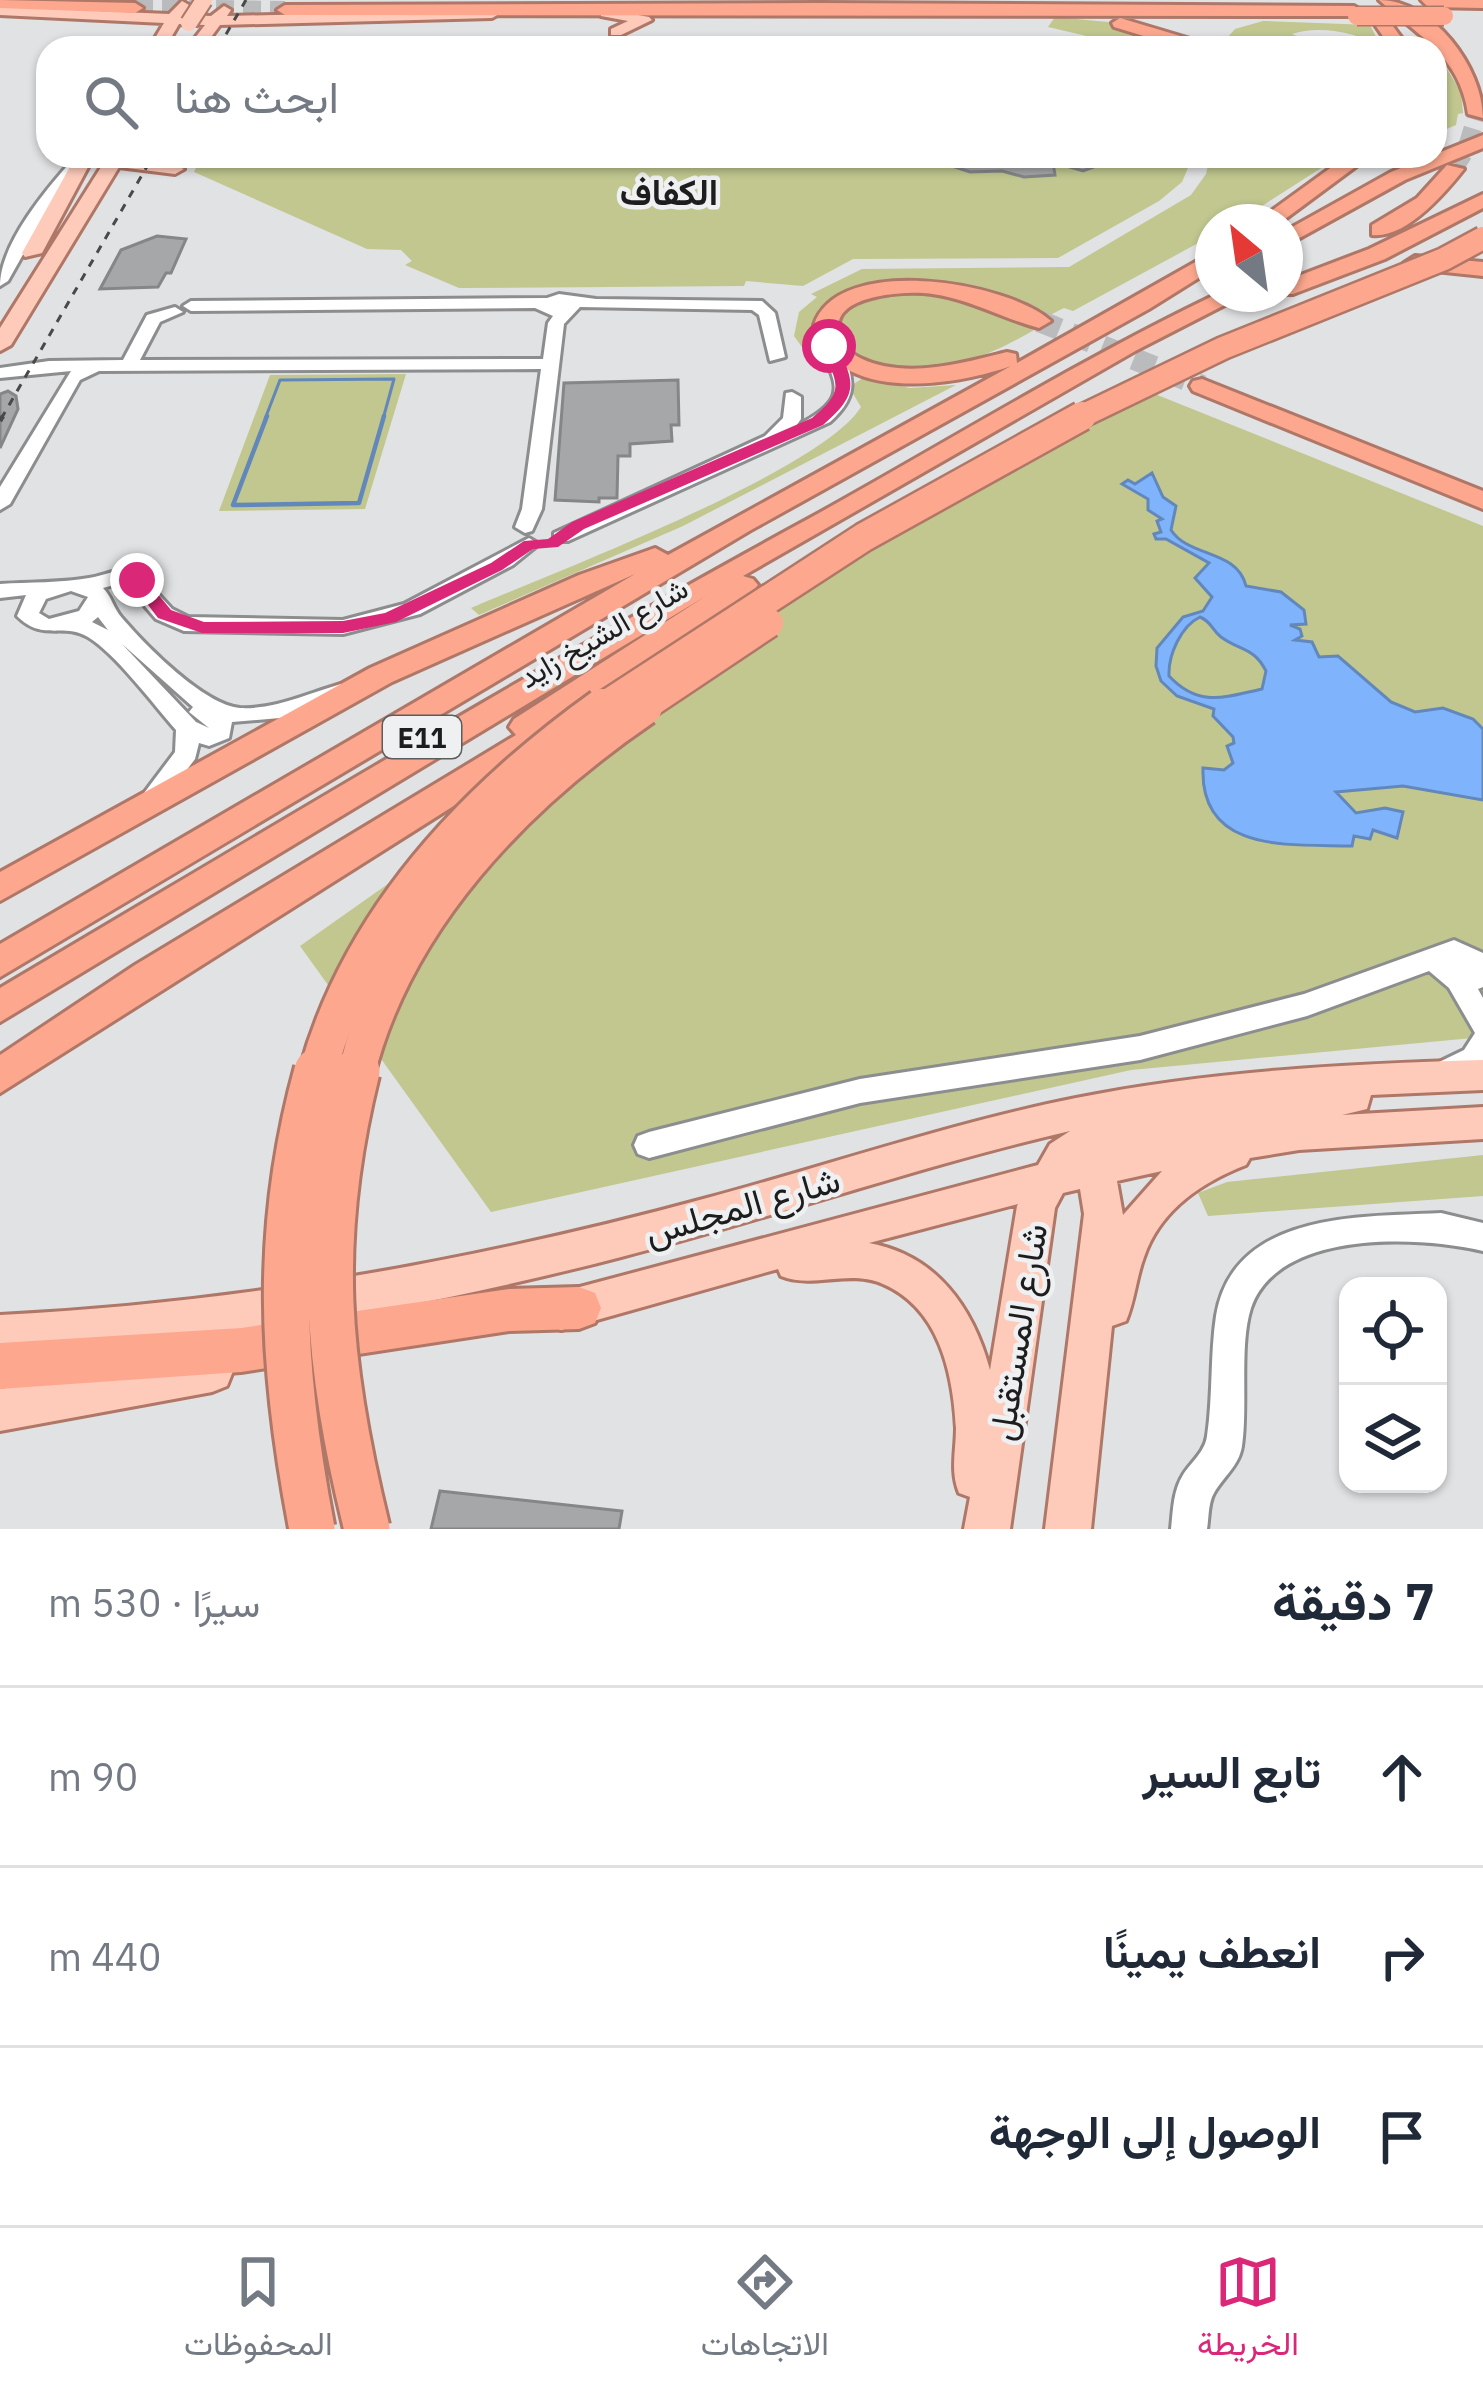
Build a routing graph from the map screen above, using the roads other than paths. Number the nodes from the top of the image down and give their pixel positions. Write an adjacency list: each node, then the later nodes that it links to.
1 (779, 0): 7 (highway)
2 (906, 0): 7 (highway)
3 (1260, 0): 5 (highway)
4 (262, 1): 22 (main road)
5 (1274, 1): 11 (highway); 14 (highway)
6 (1405, 1): 36 (highway)
7 (871, 2): 14 (highway)
8 (208, 5): 19 (main road); 21 (main road); 27 (main road); 28 (main road, bridge); 29 (main road, bridge); 30 (main road)
9 (1437, 6): 11 (highway, bridge); 15 (highway)
10 (0, 7): 12 (highway); 21 (main road)
11 (1361, 7): 14 (highway); 15 (highway, bridge); 16 (highway); 20 (highway); 33 (highway); 34 (highway); 35 (highway)
12 (135, 8)
13 (749, 8): 14 (highway); 18 (main road); 19 (highway)
14 (992, 8): 16 (highway); 32 (highway)
15 (1482, 10)
16 (1134, 11): 20 (highway)
17 (606, 13): 18 (main road); 22 (main road); 23 (main road)
18 (684, 13): 23 (main road)
19 (287, 15): 22 (main road)
20 (1330, 15): 24 (highway)
21 (81, 18): 26 (main road)
22 (328, 19): 31 (main road)
23 (647, 27): 25 (main road)
24 (1223, 30)
25 (616, 32)
26 (152, 36)
27 (175, 36)
28 (175, 36)
29 (191, 36)
30 (199, 36)
31 (215, 36)
32 (1159, 36)
33 (1382, 36)
34 (1389, 36)
35 (1414, 36)
36 (1451, 38): 38 (highway); 39 (highway)
37 (1447, 54): 40 (highway)
38 (1483, 63)
39 (1483, 79)
40 (1480, 122): 41 (highway)
41 (1447, 140)
42 (1483, 141): 44 (highway)
43 (1482, 152): 61 (highway)
44 (1447, 156)
45 (77, 168): 64 (main road)
46 (98, 168): 57 (main road)
47 (114, 168): 57 (main road)
48 (121, 168): 65 (main road)
49 (171, 168): 54 (main road)
50 (1335, 168): 56 (highway)
51 (1343, 168): 56 (highway)
52 (1388, 168): 60 (highway)
53 (1417, 168): 62 (highway)
54 (175, 169)
55 (1454, 169): 61 (highway)
56 (1323, 182): 59 (highway)
57 (92, 184): 64 (main road); 65 (main road)
58 (1483, 200): 71 (highway)
59 (1292, 204)
60 (1303, 211)
61 (1392, 224): 67 (highway)
62 (1303, 230)
63 (1483, 238): 130 (highway, bridge)
64 (27, 250): 66 (street); 76 (main road)
65 (59, 250): 80 (main road)
66 (4, 257): 70 (street)
67 (1303, 264)
68 (1476, 264): 72 (highway); 131 (highway, bridge)
69 (1195, 270): 74 (highway, شارع الشيخ زايد / E11)
70 (0, 281)
71 (1303, 284)
72 (1303, 288)
73 (1195, 303): 111 (highway, شارع الشيخ زايد / E11)
74 (1141, 304): 79 (highway); 95 (highway, شارع الشيخ زايد / E11)
75 (1195, 304): 90 (highway)
76 (0, 306)
77 (558, 310): 81 (street); 82 (street); 83 (street)
78 (1040, 321): 79 (highway)
79 (826, 330): 89 (street)
80 (0, 345)
81 (776, 357)
82 (130, 361)
83 (551, 364): 85 (street); 96 (street)
84 (49, 365): 85 (street); 86 (street); 91 (street)
85 (97, 365): 93 (street)
86 (0, 373)
87 (1202, 386): 92 (highway)
88 (792, 397): 89 (street)
89 (764, 444): 96 (street)
90 (883, 488): 94 (highway); 117 (highway)
91 (0, 490)
92 (1483, 501)
93 (0, 504)
94 (846, 509): 112 (highway); 115 (highway)
95 (741, 524): 102 (highway); 109 (highway, شارع الشيخ زايد / E11)
96 (541, 527): 99 (street)
97 (55, 586): 98 (street); 99 (street); 100 (street)
98 (1, 594): 100 (street)
99 (94, 594): 101 (street); 103 (street)
100 (27, 609): 101 (street)
101 (74, 622): 104 (street)
102 (360, 686): 103 (street); 105 (highway)
103 (192, 700): 104 (street)
104 (188, 728): 105 (street)
105 (147, 805): 106 (highway)
106 (44, 864): 107 (highway); 108 (highway)
107 (0, 878)
108 (0, 888)
109 (0, 962)
110 (1468, 971): 113 (street); 122 (street)
111 (0, 994)
112 (0, 1007)
113 (1483, 1024)
114 (1483, 1042): 118 (street)
115 (0, 1057)
116 (1483, 1075): 118 (main road, شارع المجلس)
117 (0, 1076)
118 (1432, 1077): 119 (main road, شارع المجلس); 123 (main road)
119 (1032, 1124): 123 (main road); 126 (main road, شارع المجلس)
120 (1483, 1124): 121 (main road, شارع المجلس)
121 (1299, 1134): 123 (main road, شارع المجلس); 128 (main road)
122 (649, 1145)
123 (1071, 1165): 125 (main road, شارع المجلس); 128 (main road); 133 (main road, شارع المستقبل)
124 (1483, 1237): 135 (street)
125 (579, 1308): 127 (highway); 129 (main road, شارع المجلس); 132 (main road)
126 (0, 1335)
127 (0, 1366)
128 (1082, 1402): 134 (main road)
129 (0, 1410)
130 (312, 1529)
131 (367, 1529)
132 (974, 1529)
133 (987, 1529)
134 (1068, 1529)
135 (1189, 1529)

